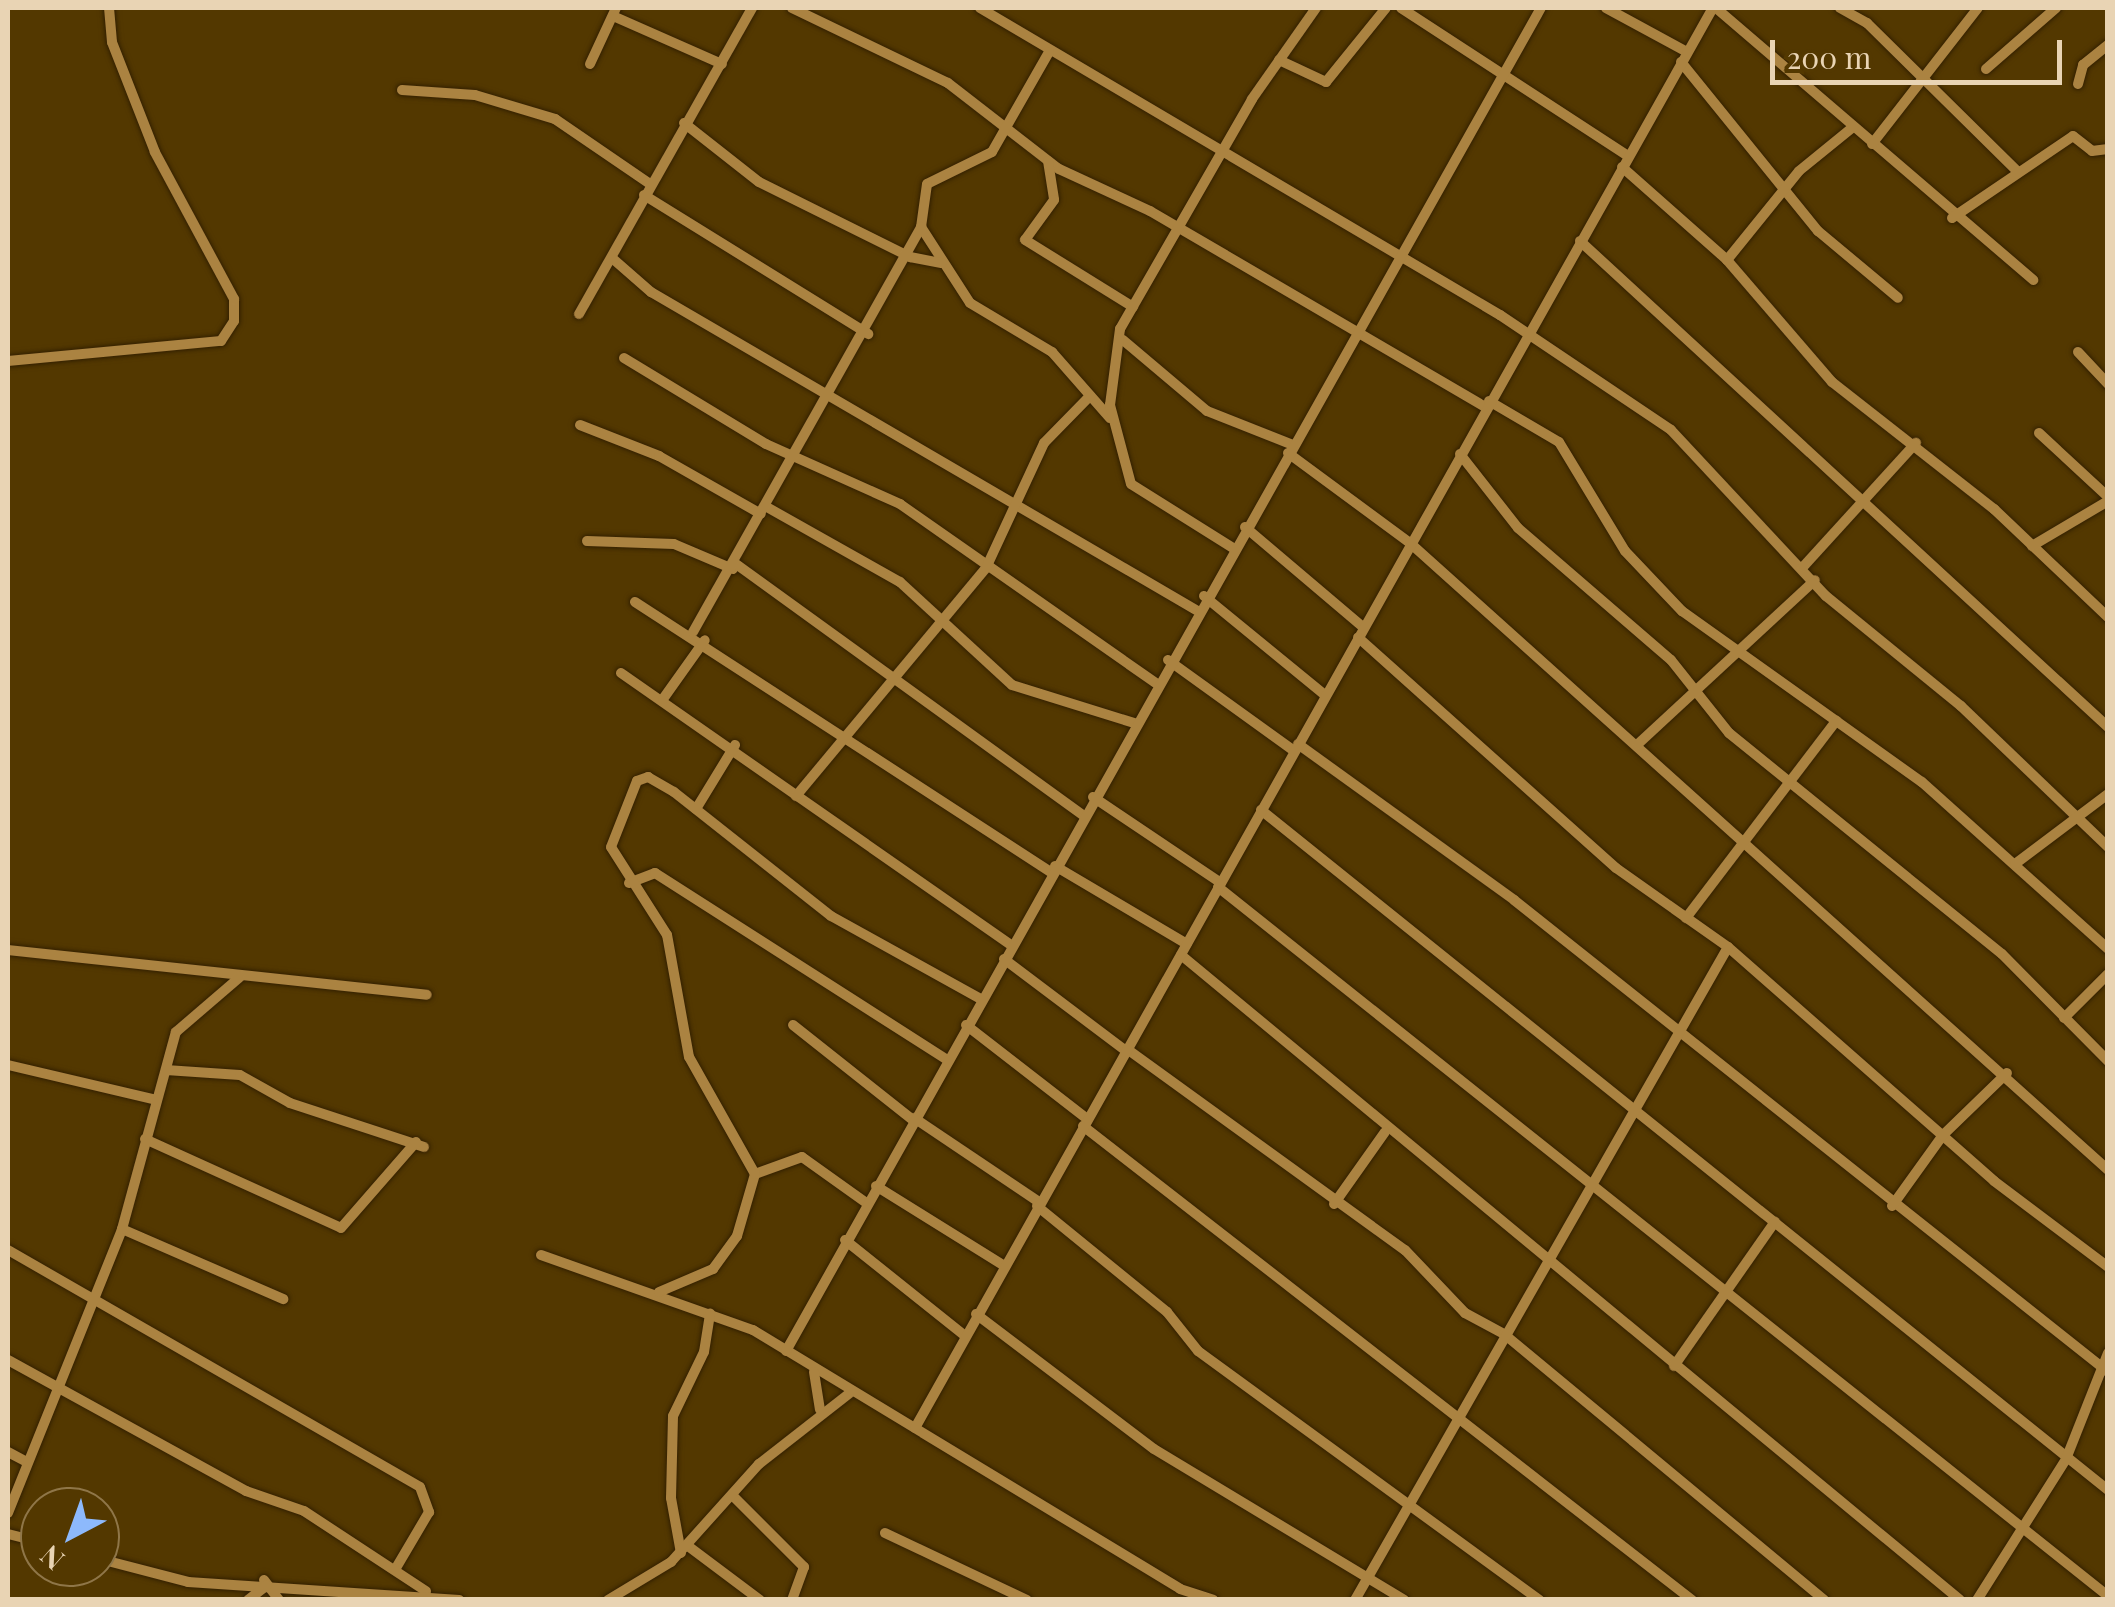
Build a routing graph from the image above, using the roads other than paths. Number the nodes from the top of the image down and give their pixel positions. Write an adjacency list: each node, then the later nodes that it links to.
1 (109, 8): 58 (street)
2 (752, 8): 20 (street)
3 (792, 8): 28 (street)
4 (980, 8): 16 (street)
5 (1316, 8): 18 (street)
6 (1386, 8): 18 (street)
7 (1401, 8): 22 (street)
8 (1541, 8): 22 (street)
9 (1606, 8): 17 (street)
10 (1714, 8): 17 (street); 27 (street)
11 (1840, 8): 23 (street)
12 (1978, 8): 23 (street)
13 (2056, 8): 21 (street)
14 (614, 12): 19 (street); 20 (street)
15 (2108, 46): 24 (street)
16 (1049, 52): 28 (street); 31 (street)
17 (1684, 57): 32 (street); 37 (street)
18 (1280, 60): 31 (street)
19 (590, 64)
20 (722, 64): 26 (street)
21 (1986, 68)
22 (1504, 75): 32 (street); 43 (street)
23 (1924, 82): 29 (street); 35 (street)
24 (2078, 84)
25 (402, 90): 36 (street)
26 (684, 123): 36 (street); 44 (street)
27 (1853, 127): 29 (street); 37 (street)
28 (1006, 134): 33 (street); 40 (street)
29 (1872, 144): 39 (street)
30 (2108, 149): 35 (street)
31 (1222, 152): 41 (street); 43 (street)
32 (1628, 156): 34 (street)
33 (1048, 161): 41 (street); 50 (street)
34 (1622, 168): 42 (street); 46 (street)
35 (2018, 172): 39 (street)
36 (650, 184): 38 (street)
37 (1784, 190): 46 (street); 49 (street)
38 (644, 196): 45 (street); 53 (street)
39 (1952, 218): 48 (street)
40 (921, 227): 44 (street); 47 (street)
41 (1183, 231): 50 (street); 52 (street)
42 (1580, 241): 54 (street); 71 (street)
43 (1396, 252): 52 (street); 54 (street)
44 (910, 257): 47 (street); 53 (street)
45 (612, 258): 51 (street); 60 (street)
46 (1727, 260): 66 (street)
47 (942, 263): 61 (street)
48 (2033, 280)
49 (1898, 298)
50 (1134, 306): 55 (street)
51 (578, 314)
52 (1358, 332): 62 (street); 67 (street)
53 (868, 334): 60 (street)
54 (1526, 334): 62 (street); 81 (street)
55 (1123, 340): 63 (street); 67 (street)
56 (2078, 352): 59 (street)
57 (624, 358): 69 (street)
58 (8, 360)
59 (2108, 384)
60 (832, 394): 69 (street); 73 (street)
61 (1090, 396): 63 (street); 73 (street)
62 (1488, 404): 68 (street); 91 (street)
63 (1112, 420): 78 (street)
64 (580, 425): 72 (street)
65 (2040, 433): 70 (street)
66 (1916, 443): 71 (street); 77 (street)
67 (1291, 449): 74 (street); 76 (street)
68 (1460, 454): 76 (street); 96 (street)
69 (795, 456): 72 (street); 80 (street)
70 (2108, 499): 77 (street)
71 (1866, 504): 81 (street); 101 (street)
72 (763, 510): 79 (street); 87 (street)
73 (1016, 510): 80 (street); 85 (street)
74 (1245, 527): 78 (street); 89 (street)
75 (587, 540): 79 (street)
76 (1410, 543): 89 (street); 103 (street)
77 (2032, 546): 86 (street)
78 (1233, 548): 83 (street)
79 (735, 567): 88 (street); 94 (street)
80 (986, 568): 87 (street); 95 (street)
81 (1804, 568): 82 (street)
82 (1815, 580): 91 (street); 113 (street)
83 (1204, 596): 85 (street); 97 (street)
84 (635, 602): 88 (street)
85 (1196, 610): 92 (street)
86 (2108, 617)
87 (946, 622): 94 (street); 100 (street)
88 (693, 632): 90 (street)
89 (1361, 632): 97 (street); 120 (street)
90 (705, 640): 98 (street); 102 (street)
91 (1737, 648): 96 (street); 99 (street)
92 (1168, 660): 95 (street); 105 (street)
93 (622, 673): 98 (street)
94 (891, 677): 102 (street); 112 (street)
95 (1156, 683): 100 (street)
96 (1694, 684): 103 (street); 106 (street)
97 (1325, 696): 105 (street)
98 (663, 699): 104 (street)
99 (1836, 721): 106 (street); 116 (street)
100 (1134, 724): 109 (street)
101 (2108, 727)
102 (840, 736): 108 (street); 117 (street)
103 (1638, 744): 114 (street)
104 (734, 745): 108 (street); 110 (street)
105 (1296, 747): 111 (street); 134 (street)
106 (1793, 788): 114 (street); 131 (street)
107 (2108, 794): 113 (street)
108 (796, 796): 121 (street)
109 (1093, 796): 112 (street); 119 (street)
110 (696, 809): 118 (street); 130 (street)
111 (1261, 810): 119 (street); 142 (street)
112 (1083, 815): 117 (street)
113 (2077, 818): 115 (street); 116 (street)
114 (1748, 843): 120 (street); 140 (street)
115 (2108, 846)
116 (2015, 864): 123 (street)
117 (1053, 869): 121 (street); 125 (street)
118 (629, 883): 136 (street); 149 (street)
119 (1220, 885): 125 (street); 150 (street)
120 (1686, 918): 122 (street)
121 (1012, 946): 126 (street)
122 (1728, 947): 134 (street); 146 (street)
123 (2108, 948)
124 (8, 950): 128 (street)
125 (1184, 950): 135 (street); 145 (street)
126 (1004, 960): 130 (street); 135 (street)
127 (2108, 974): 131 (street)
128 (240, 977): 129 (street); 139 (street)
129 (427, 995)
130 (981, 999): 133 (street)
131 (2064, 1018): 137 (street)
132 (793, 1025): 143 (street)
133 (966, 1025): 136 (street); 144 (street)
134 (1676, 1032): 142 (street); 155 (street)
135 (1126, 1050): 144 (street); 154 (street)
136 (946, 1059): 143 (street)
137 (2108, 1061)
138 (8, 1065): 141 (street)
139 (166, 1070): 141 (street); 147 (street)
140 (2007, 1073): 146 (street); 148 (street)
141 (154, 1099): 147 (street)
142 (1634, 1110): 150 (street); 156 (street)
143 (913, 1119): 151 (street); 153 (street)
144 (1085, 1122): 153 (street); 181 (street)
145 (1386, 1132): 154 (street); 161 (street)
146 (1942, 1135): 155 (street); 163 (street)
147 (145, 1139): 157 (street)
148 (2108, 1170)
149 (755, 1174): 152 (street); 165 (street)
150 (1591, 1181): 161 (street); 164 (street)
151 (876, 1186): 152 (street); 162 (street)
152 (866, 1202): 158 (street)
153 (1038, 1204): 162 (street); 188 (street)
154 (1334, 1204): 170 (street)
155 (1892, 1206): 177 (street)
156 (1775, 1222): 164 (street); 184 (street)
157 (122, 1229): 166 (street); 167 (street)
158 (845, 1240): 171 (street); 172 (street)
159 (8, 1250): 166 (street)
160 (541, 1255): 165 (street)
161 (1548, 1259): 170 (street); 175 (street)
162 (1003, 1265): 169 (street)
163 (2108, 1268)
164 (1730, 1290): 175 (street); 190 (street)
165 (659, 1292): 168 (street)
166 (92, 1298): 178 (street); 194 (street)
167 (282, 1299)
168 (710, 1312): 172 (street); 192 (street)
169 (976, 1314): 171 (street); 195 (street)
170 (1504, 1334): 181 (street); 211 (street)
171 (964, 1335): 182 (street)
172 (786, 1351): 176 (street)
173 (2108, 1353): 177 (street)
174 (8, 1360): 178 (street)
175 (1674, 1366): 212 (street)
176 (813, 1369): 179 (street); 180 (street)
177 (2105, 1370): 184 (street)
178 (62, 1386): 185 (street); 194 (street)
179 (850, 1393): 180 (street); 182 (street)
180 (820, 1410): 187 (street)
181 (1458, 1413): 188 (street); 210 (street)
182 (914, 1428): 206 (street)
183 (8, 1452): 185 (street)
184 (2066, 1459): 186 (street); 190 (street)
185 (26, 1460): 189 (street)
186 (2108, 1490)
187 (732, 1496): 192 (street); 204 (street)
188 (1413, 1502): 195 (street); 209 (street)
189 (8, 1513)
190 (2027, 1532): 198 (street); 213 (street)
191 (884, 1533): 205 (street)
192 (684, 1550): 202 (street); 203 (street)
193 (120, 1564): 196 (street)
194 (396, 1568): 197 (street)
195 (1369, 1576): 207 (street); 208 (street)
196 (266, 1582): 197 (street); 199 (street); 200 (street)
197 (426, 1591): 201 (street)
198 (2108, 1596)
199 (248, 1600)
200 (279, 1600)
201 (459, 1600)
202 (608, 1600)
203 (760, 1600)
204 (792, 1600)
205 (1026, 1600)
206 (1212, 1600)
207 (1356, 1600)
208 (1404, 1600)
209 (1540, 1600)
210 (1692, 1600)
211 (1824, 1600)
212 (1960, 1600)
213 (1977, 1600)

